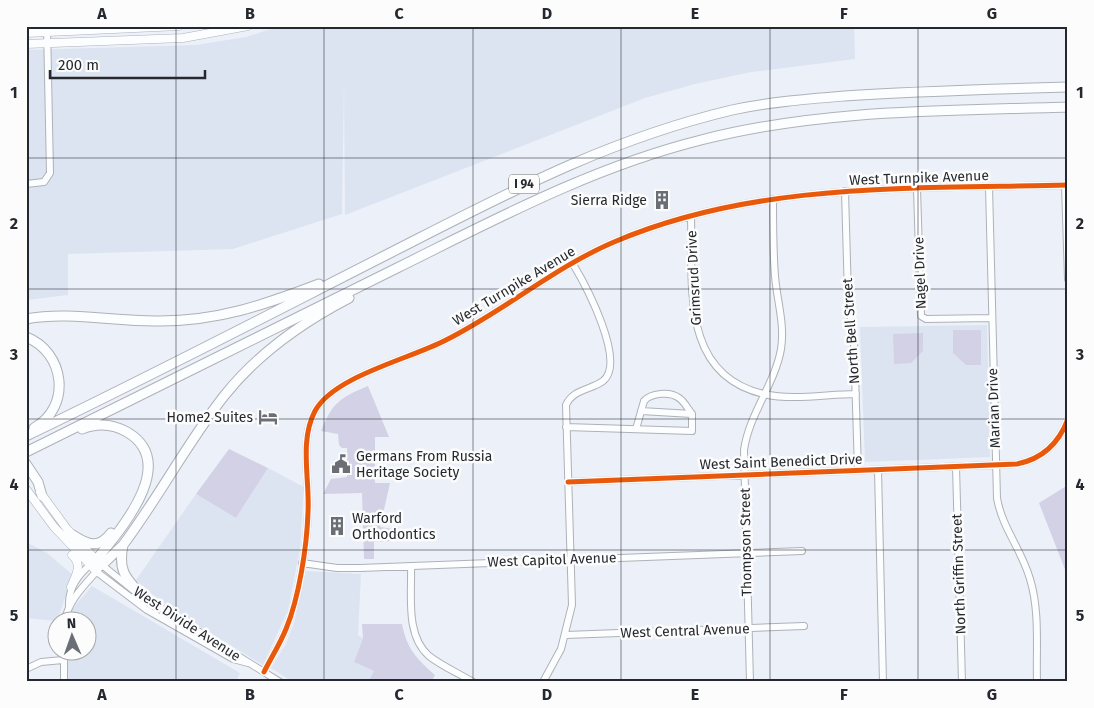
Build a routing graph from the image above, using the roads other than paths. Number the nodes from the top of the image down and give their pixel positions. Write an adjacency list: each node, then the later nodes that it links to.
1 (179, 26): 3 (main road)
2 (248, 26): 6 (main road)
3 (47, 29): 4 (main road); 6 (street)
4 (26, 33)
5 (26, 44): 6 (main road)
6 (47, 44): 9 (street)
7 (1068, 87): 18 (highway, I 94)
8 (1068, 107): 15 (highway, I 94)
9 (26, 184)
10 (1066, 185): 11 (street, West Turnpike Avenue); 19 (street)
11 (989, 187): 12 (street, West Turnpike Avenue); 20 (street, Marian Drive)
12 (917, 189): 13 (street, West Turnpike Avenue); 20 (street, Nagel Drive)
13 (845, 191): 14 (street, West Turnpike Avenue); 24 (street, North Bell Street)
14 (773, 199): 16 (street, West Turnpike Avenue); 23 (street, Thompson Street)
15 (518, 208): 32 (highway, I 94); 45 (highway)
16 (691, 217): 17 (street, West Turnpike Avenue); 23 (street, Grimsrud Drive)
17 (573, 264): 28 (street); 49 (street, West Turnpike Avenue)
18 (362, 266): 21 (highway); 31 (highway, I 94)
19 (1068, 279)
20 (992, 318): 34 (street, Marian Drive)
21 (26, 319)
22 (26, 337): 30 (highway)
23 (764, 394): 24 (street, Grimsrud Drive); 39 (street, Thompson Street)
24 (856, 394): 37 (street, North Bell Street)
25 (641, 411): 26 (street); 26 (street); 29 (street)
26 (692, 414): 29 (street)
27 (1068, 420): 34 (street, West Saint Benedict Drive)
28 (566, 427): 29 (street); 40 (street)
29 (636, 429)
30 (26, 432)
31 (26, 436)
32 (26, 452)
33 (26, 457): 43 (highway)
34 (996, 466): 35 (street, West Saint Benedict Drive); 70 (street, Marian Drive)
35 (956, 467): 38 (street, West Saint Benedict Drive); 69 (street, North Griffin Street)
36 (28, 470): 42 (highway)
37 (858, 470): 38 (street, West Saint Benedict Drive); 39 (street, West Saint Benedict Drive)
38 (878, 470): 68 (street)
39 (744, 475): 40 (street, West Saint Benedict Drive); 47 (street, Thompson Street)
40 (568, 482): 48 (street)
41 (26, 489): 44 (main road, West Divide Avenue)
42 (42, 496): 44 (main road, West Divide Avenue)
43 (129, 515): 44 (highway); 50 (highway)
44 (69, 537): 50 (main road, West Divide Avenue); 52 (main road)
45 (123, 545): 50 (highway); 53 (highway)
46 (802, 551): 47 (street, West Capitol Avenue)
47 (746, 553): 48 (street, West Capitol Avenue); 57 (street, Thompson Street)
48 (571, 560): 51 (street, West Capitol Avenue); 58 (street)
49 (302, 563): 51 (street, West Capitol Avenue); 62 (street, West Turnpike Avenue)
50 (96, 566): 52 (street); 53 (street, West Divide Avenue); 54 (street); 60 (street, West Divide Avenue)
51 (411, 566): 65 (street)
52 (71, 587): 54 (street)
53 (146, 600): 60 (street, West Divide Avenue)
54 (69, 606): 55 (street)
55 (68, 610)
56 (804, 626): 57 (street, West Central Avenue)
57 (748, 628): 58 (street, West Central Avenue); 67 (street, Thompson Street)
58 (566, 635): 66 (street)
59 (63, 660): 61 (street); 63 (street)
60 (248, 663): 62 (street, West Divide Avenue)
61 (26, 669)
62 (264, 672): 64 (street, West Divide Avenue)
63 (64, 682)
64 (280, 682)
65 (473, 682)
66 (543, 682)
67 (750, 682)
68 (883, 682)
69 (962, 682)
70 (1037, 682)

